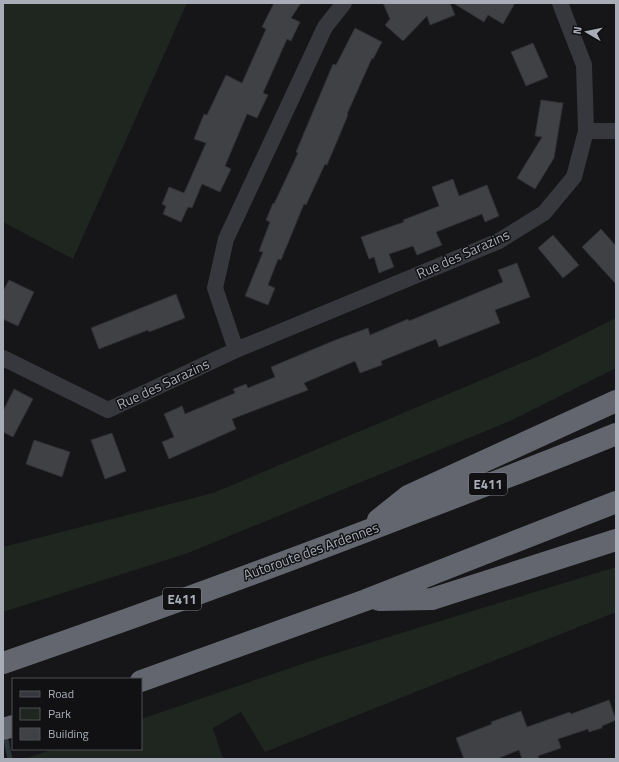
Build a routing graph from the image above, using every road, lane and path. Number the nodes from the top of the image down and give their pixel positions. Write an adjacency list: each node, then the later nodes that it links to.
1 (344, 3): 5 (street)
2 (560, 3): 3 (street, Rue des Sarazins)
3 (586, 131): 4 (street); 5 (street, Rue des Sarazins)
4 (616, 131)
5 (236, 350): 6 (street, Rue des Sarazins)
6 (3, 358)
7 (616, 402): 10 (highway)
8 (616, 434): 10 (highway, Autoroute des Ardennes / E411)
9 (616, 502): 12 (highway)
10 (360, 534): 13 (highway, Autoroute des Ardennes / E411)
11 (616, 540): 12 (highway)
12 (366, 600): 14 (highway)
13 (3, 662)
14 (142, 681)

